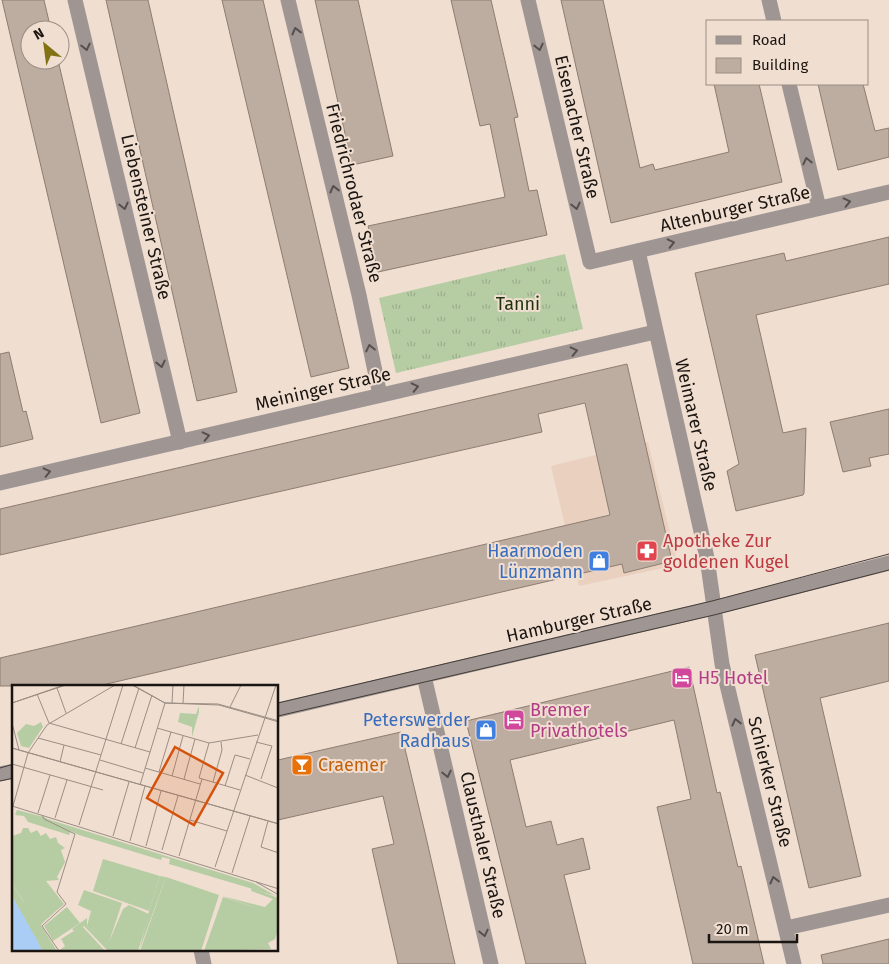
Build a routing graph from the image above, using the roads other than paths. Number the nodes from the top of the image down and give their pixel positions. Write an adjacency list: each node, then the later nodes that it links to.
1 (75, 0): 13 (street, Liebensteiner Straße, one-way to 13)
2 (288, 0): 12 (street, Friedrichrodaer Straße, one-way to 2)
3 (528, 0): 10 (street, Eisenacher Straße, one-way to 10)
4 (769, 0): 5 (street)
5 (774, 20)
6 (789, 85): 8 (street, one-way to 6)
7 (889, 192): 8 (street, Altenburger Straße, one-way to 7)
8 (819, 208): 9 (street, Altenburger Straße, one-way to 8)
9 (638, 251): 10 (street, Altenburger Straße); 11 (street, Weimarer Straße)
10 (590, 262)
11 (655, 332): 12 (street, Meininger Straße, one-way to 11); 16 (street, Weimarer Straße)
12 (380, 396): 13 (street, Meininger Straße, one-way to 12)
13 (180, 442): 14 (street, Meininger Straße, one-way to 13)
14 (0, 483)
15 (889, 563): 16 (street, Hamburger Straße)
16 (713, 608): 17 (street, Hamburger Straße); 20 (street, Schierker Straße, one-way to 16)
17 (424, 676): 18 (street, Hamburger Straße); 21 (street, Clausthaler Straße, one-way to 21)
18 (279, 710)
19 (889, 905): 20 (street)
20 (786, 928): 22 (street, Schierker Straße)
21 (491, 964)
22 (794, 964)

